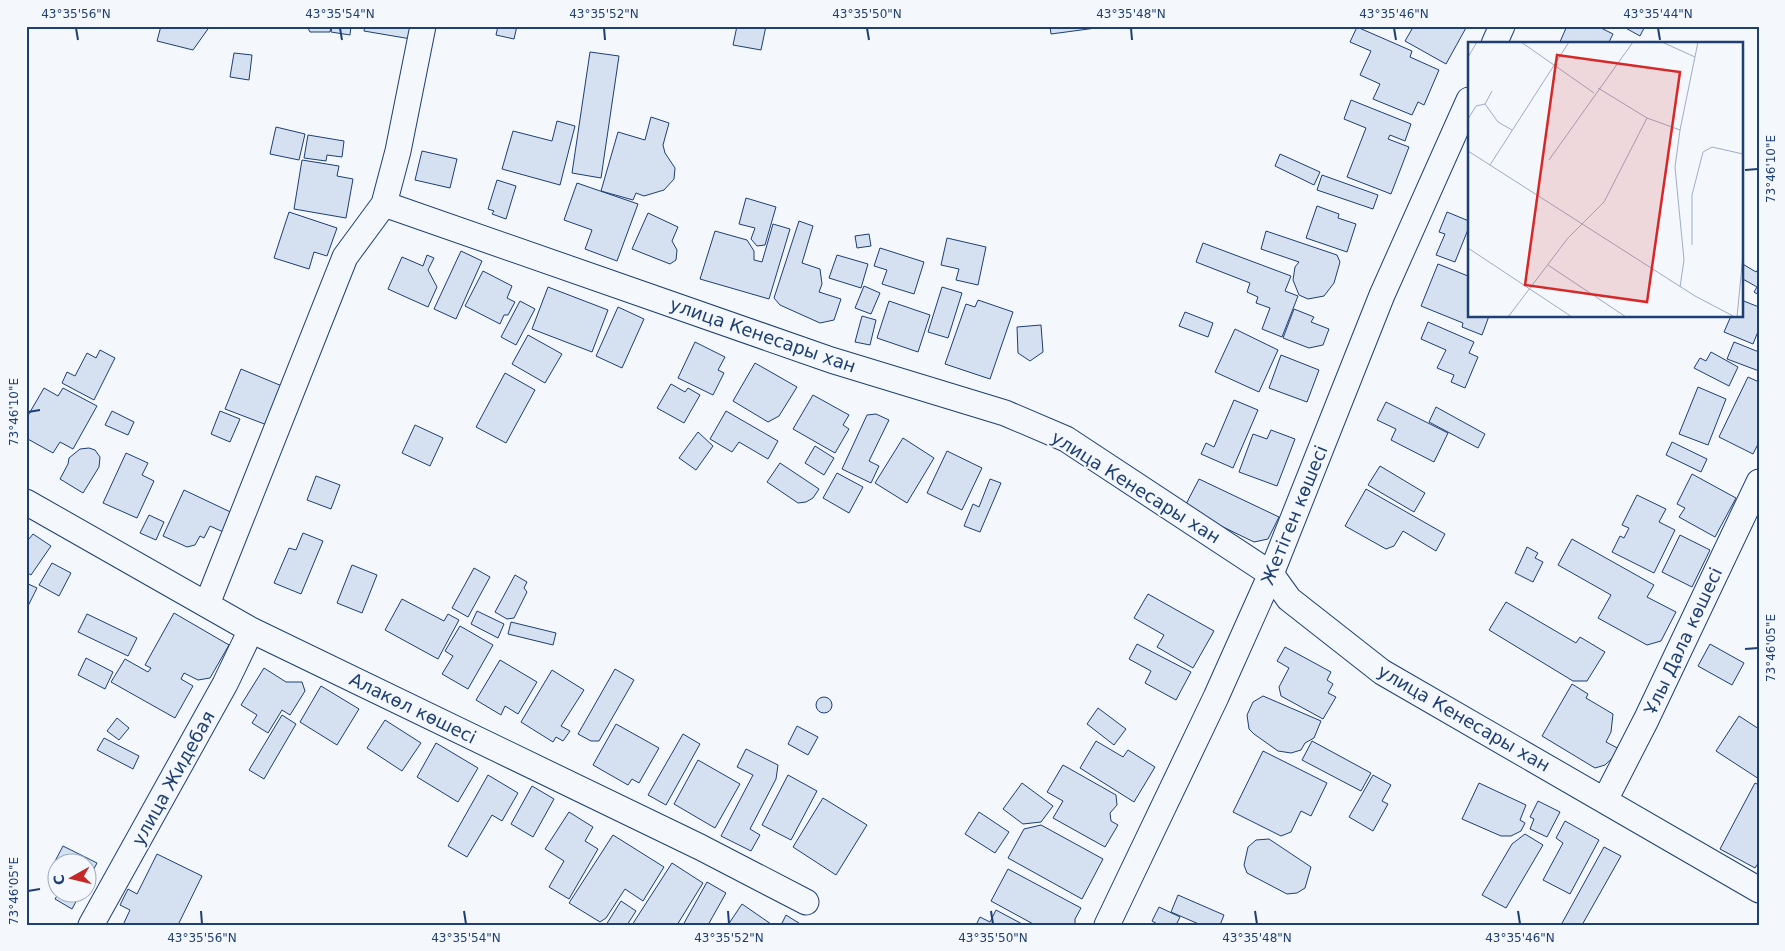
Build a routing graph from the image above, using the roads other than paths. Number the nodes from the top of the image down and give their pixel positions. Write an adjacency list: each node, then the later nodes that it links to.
1 (423, 26): 5 (street)
2 (1502, 26): 3 (street)
3 (1495, 42)
4 (1468, 102): 8 (street, Жетіген көшесі)
5 (384, 204): 8 (street, улица Кенесары хан); 9 (street)
6 (1759, 482): 11 (street, Ұлы Дала көшесі)
7 (26, 502): 9 (street, Алакөл көшесі)
8 (1271, 574): 11 (street, улица Кенесары хан); 15 (street, Жетіген көшесі)
9 (207, 604): 10 (street, Алакөл көшесі)
10 (251, 630): 13 (street, Алакөл көшесі); 14 (street, улица Жидебая)
11 (1605, 800): 12 (street, улица Кенесары хан)
12 (1759, 890)
13 (806, 902)
14 (91, 925)
15 (1107, 925)

